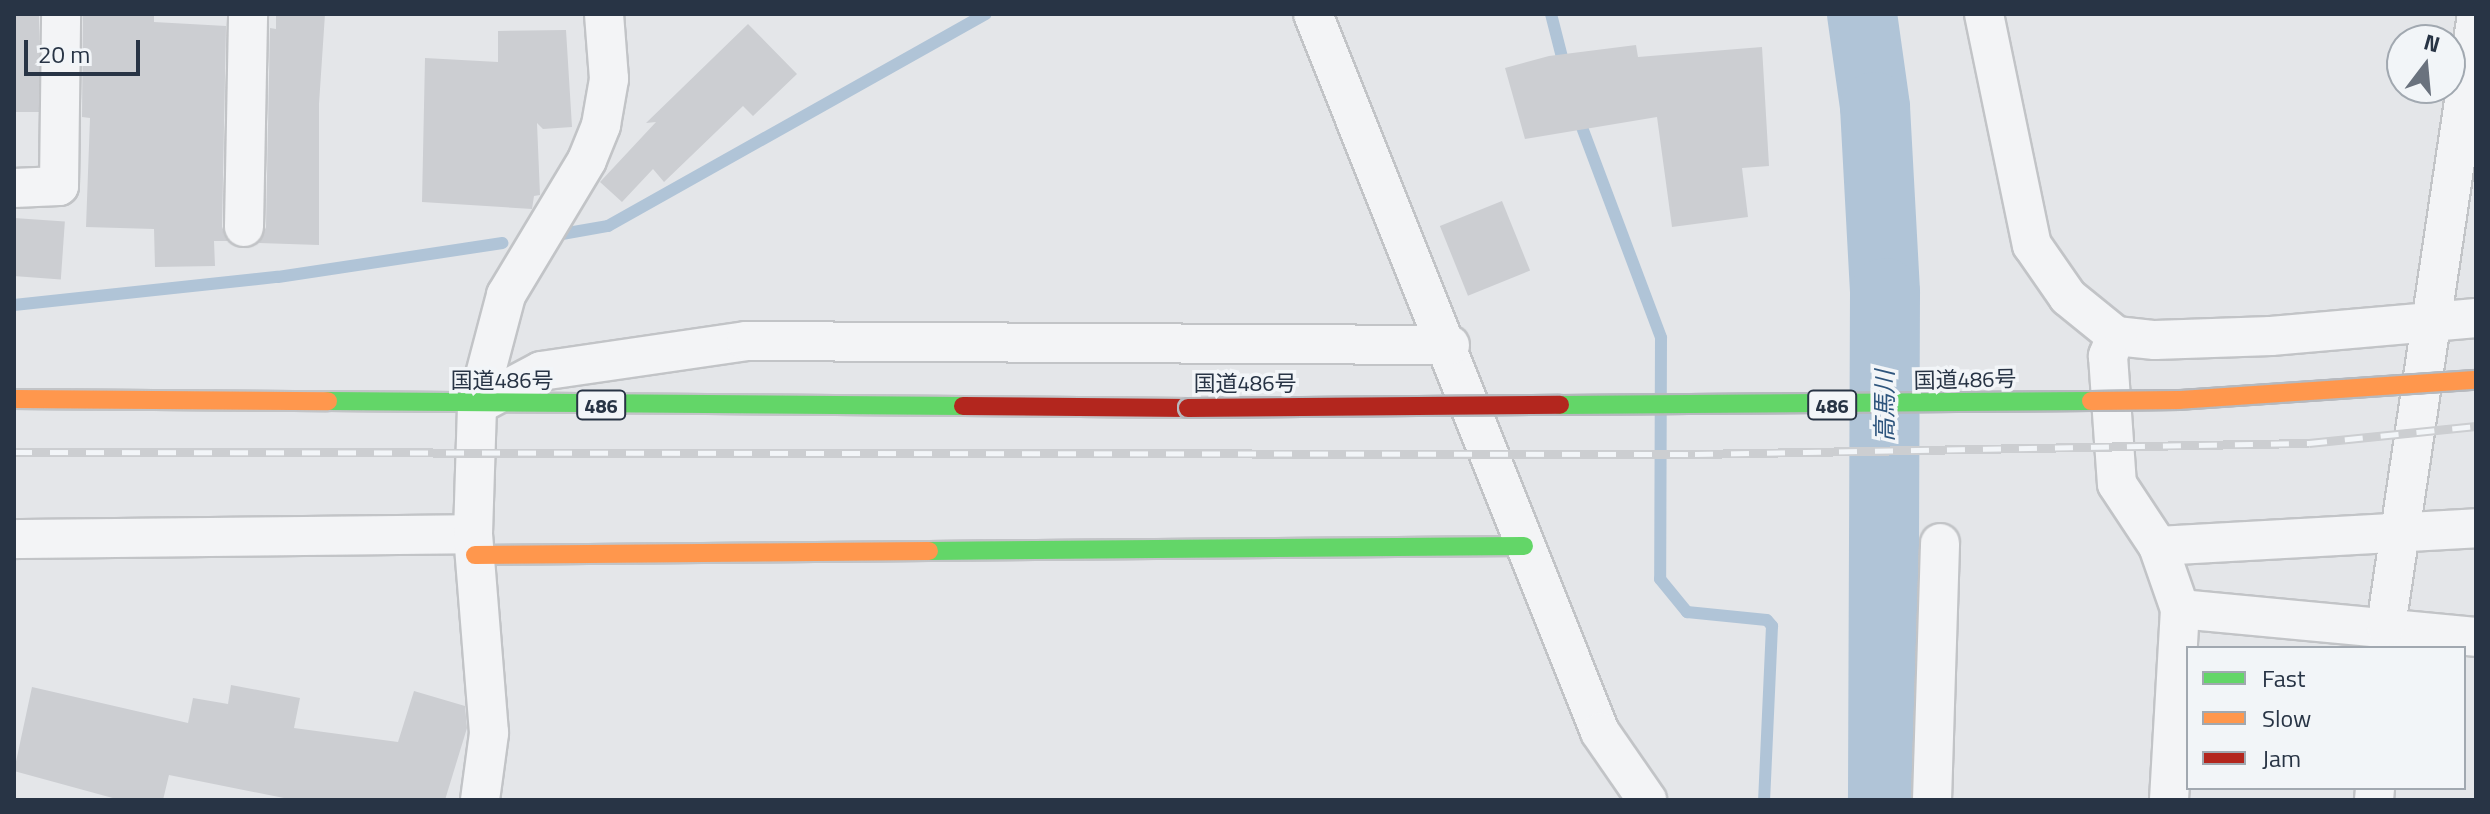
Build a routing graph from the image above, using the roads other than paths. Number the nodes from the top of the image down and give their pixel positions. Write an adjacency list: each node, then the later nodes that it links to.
1 (61, 14): 7 (street)
2 (248, 14): 8 (street)
3 (604, 14): 15 (street)
4 (1313, 14): 12 (street)
5 (1984, 14): 11 (street)
6 (2476, 21): 10 (street)
7 (14, 188)
8 (244, 227)
9 (2476, 318): 10 (street)
10 (2432, 322): 11 (street); 17 (street)
11 (2116, 336): 22 (street)
12 (1450, 345): 15 (street); 21 (street)
13 (2476, 380): 15 (main road, 国道486号 / 486, bridge)
14 (14, 399): 15 (main road, 国道486号 / 486)
15 (477, 405): 20 (street)
16 (2476, 528): 17 (street)
17 (2398, 534): 22 (street); 24 (street)
18 (14, 539): 20 (street)
19 (1940, 543): 28 (street)
20 (474, 545): 21 (main road); 26 (street)
21 (1524, 546): 27 (street)
22 (2158, 546): 23 (street)
23 (2180, 609): 24 (street); 29 (street)
24 (2394, 634): 25 (street)
25 (2476, 637)
26 (480, 800)
27 (1647, 800)
28 (1932, 800)
29 (2169, 800)

